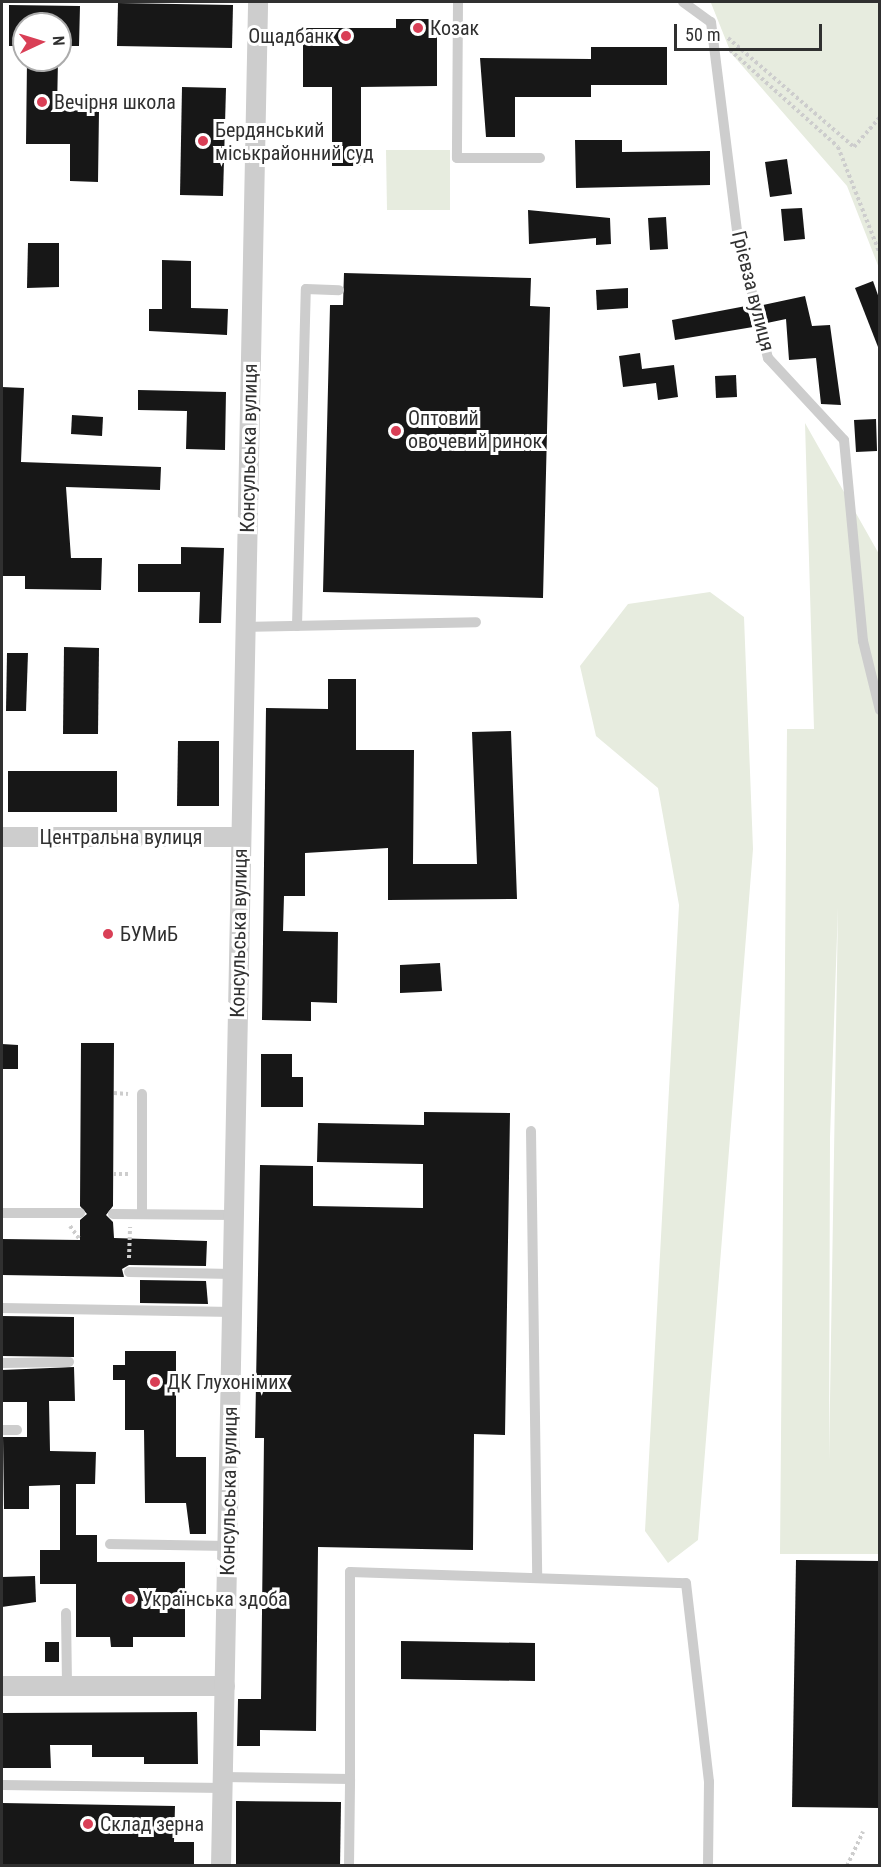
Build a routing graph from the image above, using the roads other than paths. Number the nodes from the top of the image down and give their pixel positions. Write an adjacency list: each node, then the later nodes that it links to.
1 (258, 2): 8 (street, Консульська вулиця)
2 (458, 2): 4 (lane)
3 (683, 2): 9 (lane, Грієвза вулиця)
4 (540, 158)
5 (339, 290): 7 (lane)
6 (476, 622): 7 (lane)
7 (297, 626): 8 (lane)
8 (245, 627): 11 (street, Консульська вулиця)
9 (879, 710)
10 (2, 837): 11 (street, Центральна вулиця)
11 (241, 837): 18 (street, Консульська вулиця)
12 (142, 1094): 17 (lane)
13 (531, 1131): 29 (lane)
14 (2, 1213): 15 (lane)
15 (80, 1214)
16 (113, 1214): 17 (lane)
17 (142, 1214): 18 (lane)
18 (235, 1215): 20 (street, Консульська вулиця)
19 (129, 1272): 20 (lane)
20 (233, 1274): 22 (street, Консульська вулиця)
21 (2, 1308): 22 (lane)
22 (233, 1312): 28 (street, Консульська вулиця)
23 (69, 1362): 24 (lane)
24 (2, 1363)
25 (2, 1430): 26 (lane)
26 (17, 1430)
27 (110, 1544): 28 (lane)
28 (228, 1546): 33 (street, Консульська вулиця)
29 (537, 1578): 34 (lane); 39 (lane)
30 (66, 1614): 32 (lane)
31 (2, 1686): 32 (street)
32 (67, 1686): 33 (street)
33 (225, 1686): 35 (street, Консульська вулиця)
34 (350, 1779): 35 (lane); 38 (lane)
35 (223, 1783): 36 (lane); 37 (street, Консульська вулиця)
36 (2, 1785)
37 (221, 1866)
38 (349, 1866)
39 (708, 1866)

